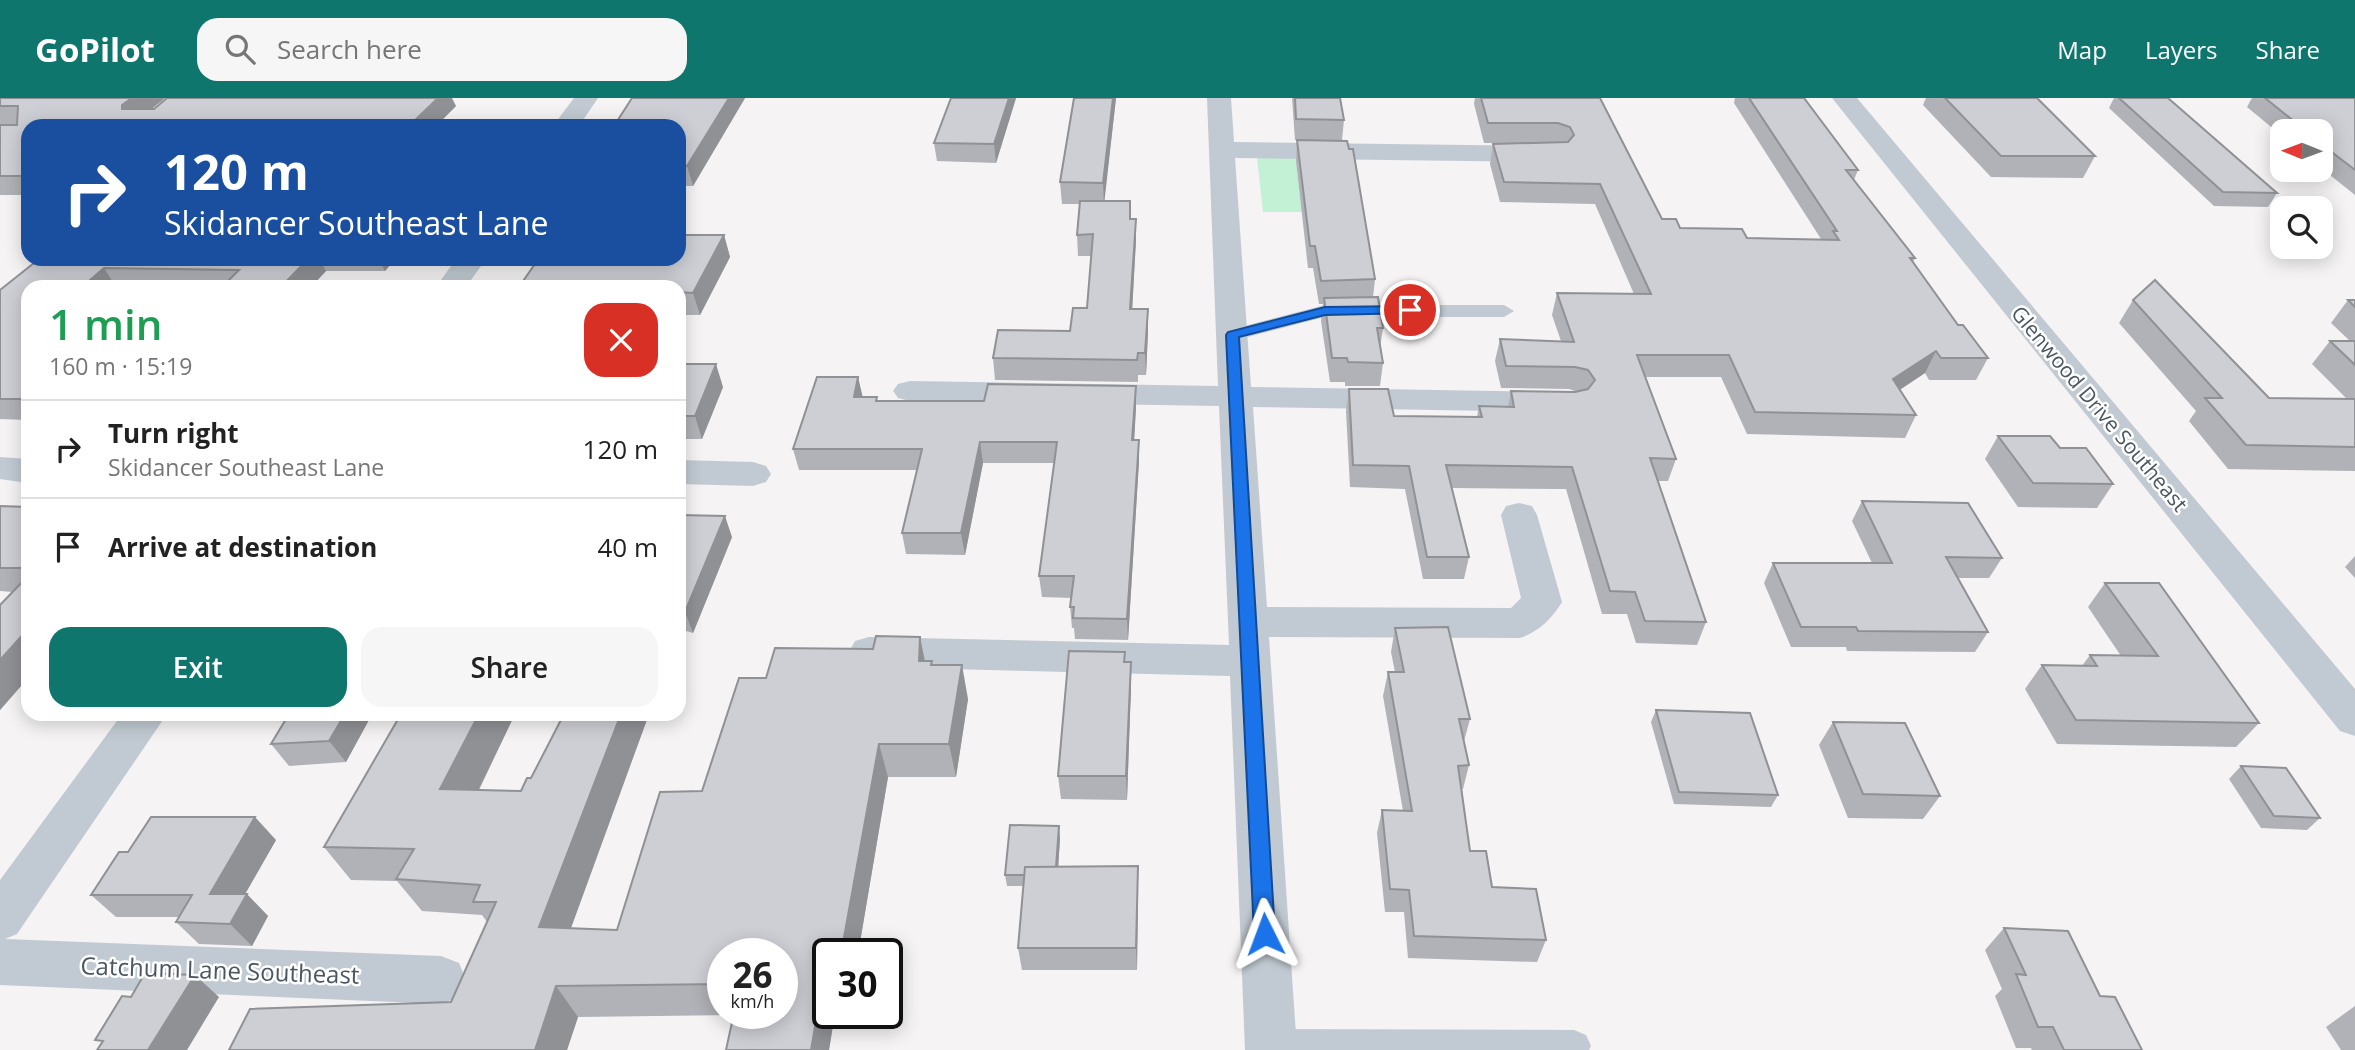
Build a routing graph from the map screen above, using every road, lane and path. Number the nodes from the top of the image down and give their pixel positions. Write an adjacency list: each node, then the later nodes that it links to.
1 (586, 98): 4 (street)
2 (1219, 98): 5 (street)
3 (1844, 98): 20 (street, Glenwood Drive Southeast)
4 (571, 119)
5 (1222, 150): 6 (street); 8 (street)
6 (1554, 154)
7 (1504, 311): 8 (lane)
8 (1232, 335): 10 (street)
9 (910, 391): 10 (street)
10 (1235, 396): 11 (street); 17 (street)
11 (1569, 402)
12 (0, 468): 13 (street)
13 (21, 470)
14 (686, 472): 15 (street)
15 (752, 474)
16 (1519, 516): 17 (street)
17 (1247, 622): 19 (street)
18 (837, 651): 19 (street)
19 (1249, 662): 26 (street)
20 (2355, 719)
21 (141, 721): 22 (street)
22 (0, 919)
23 (0, 961): 24 (street, Catchum Lane Southeast)
24 (440, 980)
25 (1574, 1046): 26 (lane)
26 (1271, 1048)

